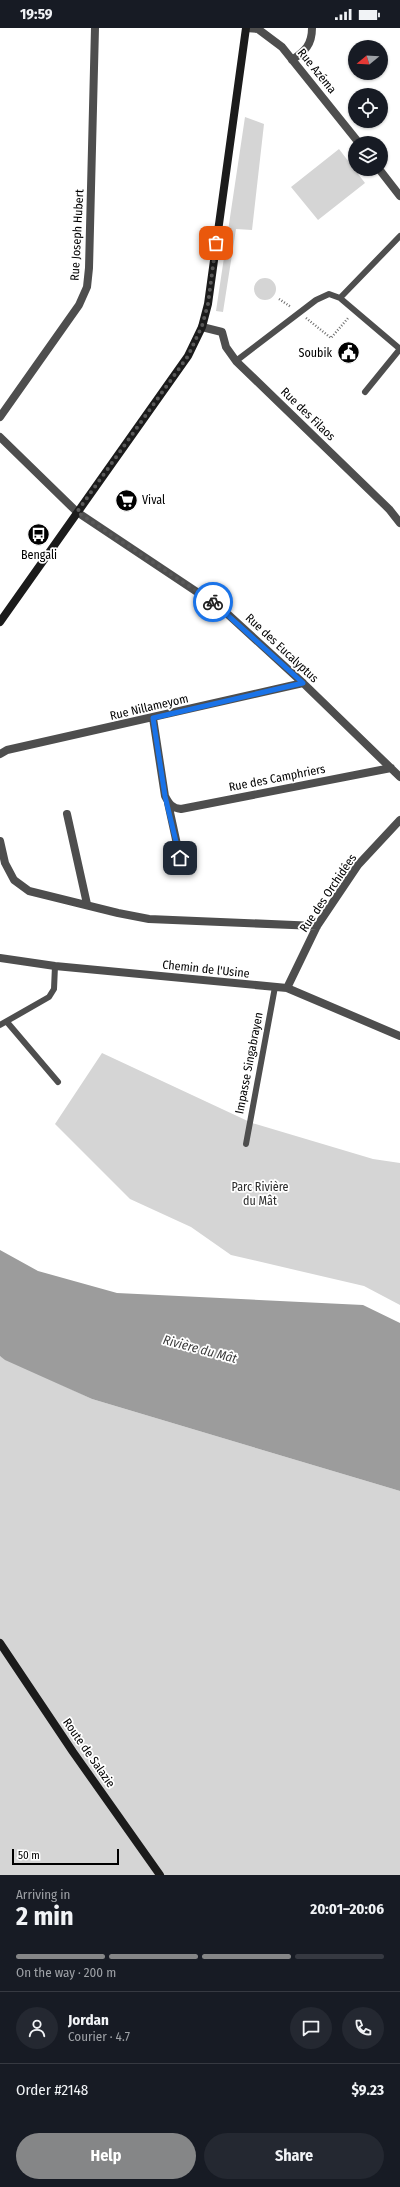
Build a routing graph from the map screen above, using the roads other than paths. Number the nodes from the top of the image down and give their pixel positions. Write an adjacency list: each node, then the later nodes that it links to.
1 (95, 28): 13 (street, Rue Joseph Hubert)
2 (246, 28): 4 (street, Rue Azéma); 10 (main road)
3 (312, 28): 4 (street)
4 (292, 60): 5 (street, Rue Azéma)
5 (353, 136)
6 (384, 176): 7 (street)
7 (400, 196)
8 (400, 236): 9 (lane)
9 (340, 298): 11 (lane); 12 (lane)
10 (202, 326): 11 (street, Rue des Filaos); 15 (main road)
11 (236, 361): 16 (street, Rue des Filaos)
12 (365, 392)
13 (0, 417)
14 (0, 437): 15 (street, Rue des Eucalyptus)
15 (77, 512): 17 (main road); 18 (street, Rue des Eucalyptus)
16 (400, 523)
17 (0, 622)
18 (303, 683): 19 (street, Rue Nillameyom); 21 (street, Rue des Eucalyptus)
19 (153, 718): 20 (street, Rue Nillameyom); 23 (street)
20 (0, 754)
21 (391, 768): 22 (street, Rue des Eucalyptus); 23 (street, Rue des Camphriers)
22 (400, 777)
23 (168, 804): 27 (street)
24 (67, 814): 28 (street)
25 (400, 820): 29 (street, Rue des Orchidées)
26 (0, 841): 28 (street)
27 (180, 858)
28 (87, 904): 29 (street)
29 (318, 926): 33 (street, Rue des Orchidées)
30 (0, 958): 31 (street, Chemin de l'Usine)
31 (55, 966): 32 (street, Chemin de l'Usine); 34 (lane)
32 (275, 987): 33 (street, Chemin de l'Usine); 38 (lane, Impasse Singabrayen)
33 (287, 988): 36 (street, Chemin de l'Usine)
34 (7, 1022): 35 (lane); 37 (lane)
35 (0, 1025)
36 (400, 1036)
37 (58, 1082)
38 (246, 1144)
39 (0, 1643): 40 (main road, Route de Salazie)
40 (160, 1875)

